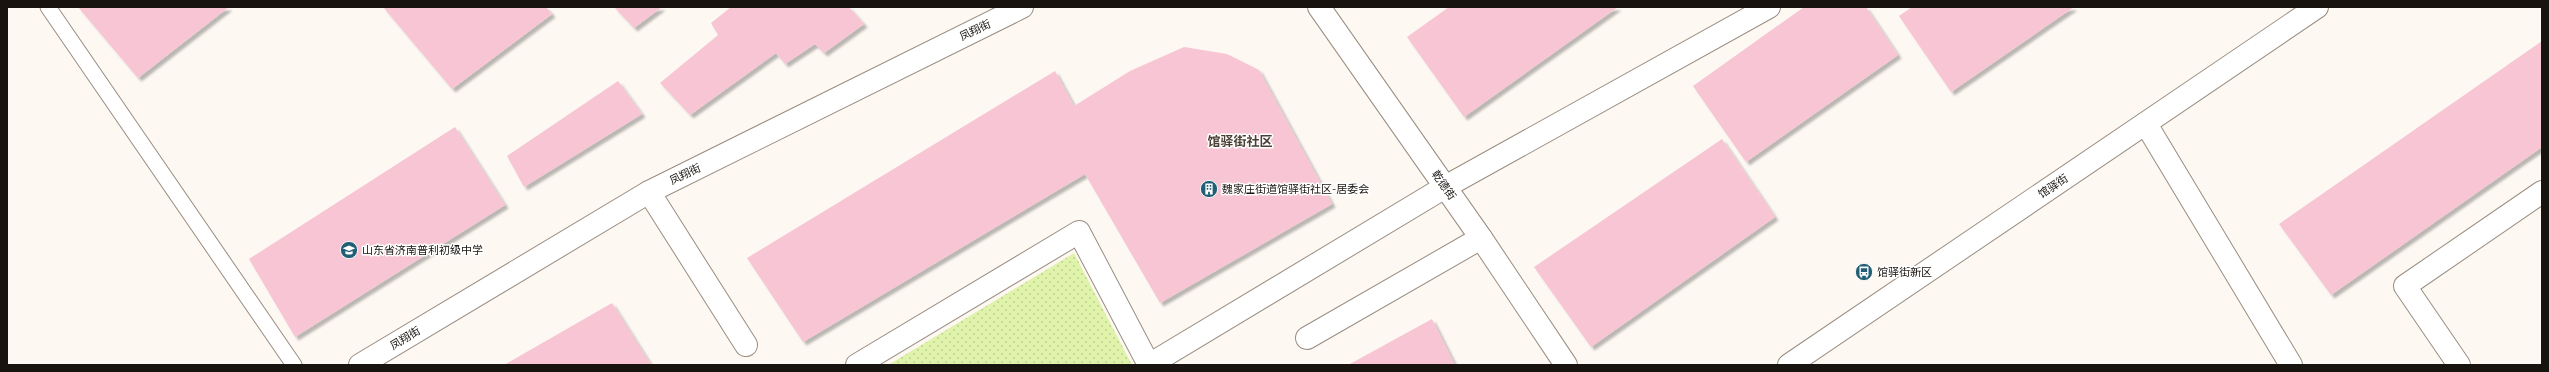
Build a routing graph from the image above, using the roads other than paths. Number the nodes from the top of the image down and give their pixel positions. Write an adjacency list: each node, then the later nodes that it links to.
1 (48, 7): 15 (lane)
2 (1022, 7): 6 (street, 凤翔街)
3 (1319, 7): 8 (street, 乾德街)
4 (1769, 7): 8 (street)
5 (2317, 7): 7 (street, 馆驿街)
6 (999, 11): 9 (street, 凤翔街)
7 (2146, 124): 14 (street, 馆驿街); 20 (street)
8 (1445, 187): 11 (street, 乾德街); 18 (street)
9 (649, 192): 13 (street); 16 (street, 凤翔街)
10 (2542, 192): 21 (street)
11 (1481, 238): 12 (street); 19 (street, 乾德街)
12 (1307, 338)
13 (746, 345)
14 (1801, 362)
15 (294, 365)
16 (360, 365)
17 (857, 365): 18 (street)
18 (1149, 365)
19 (1566, 365)
20 (2291, 365)
21 (2459, 365)

